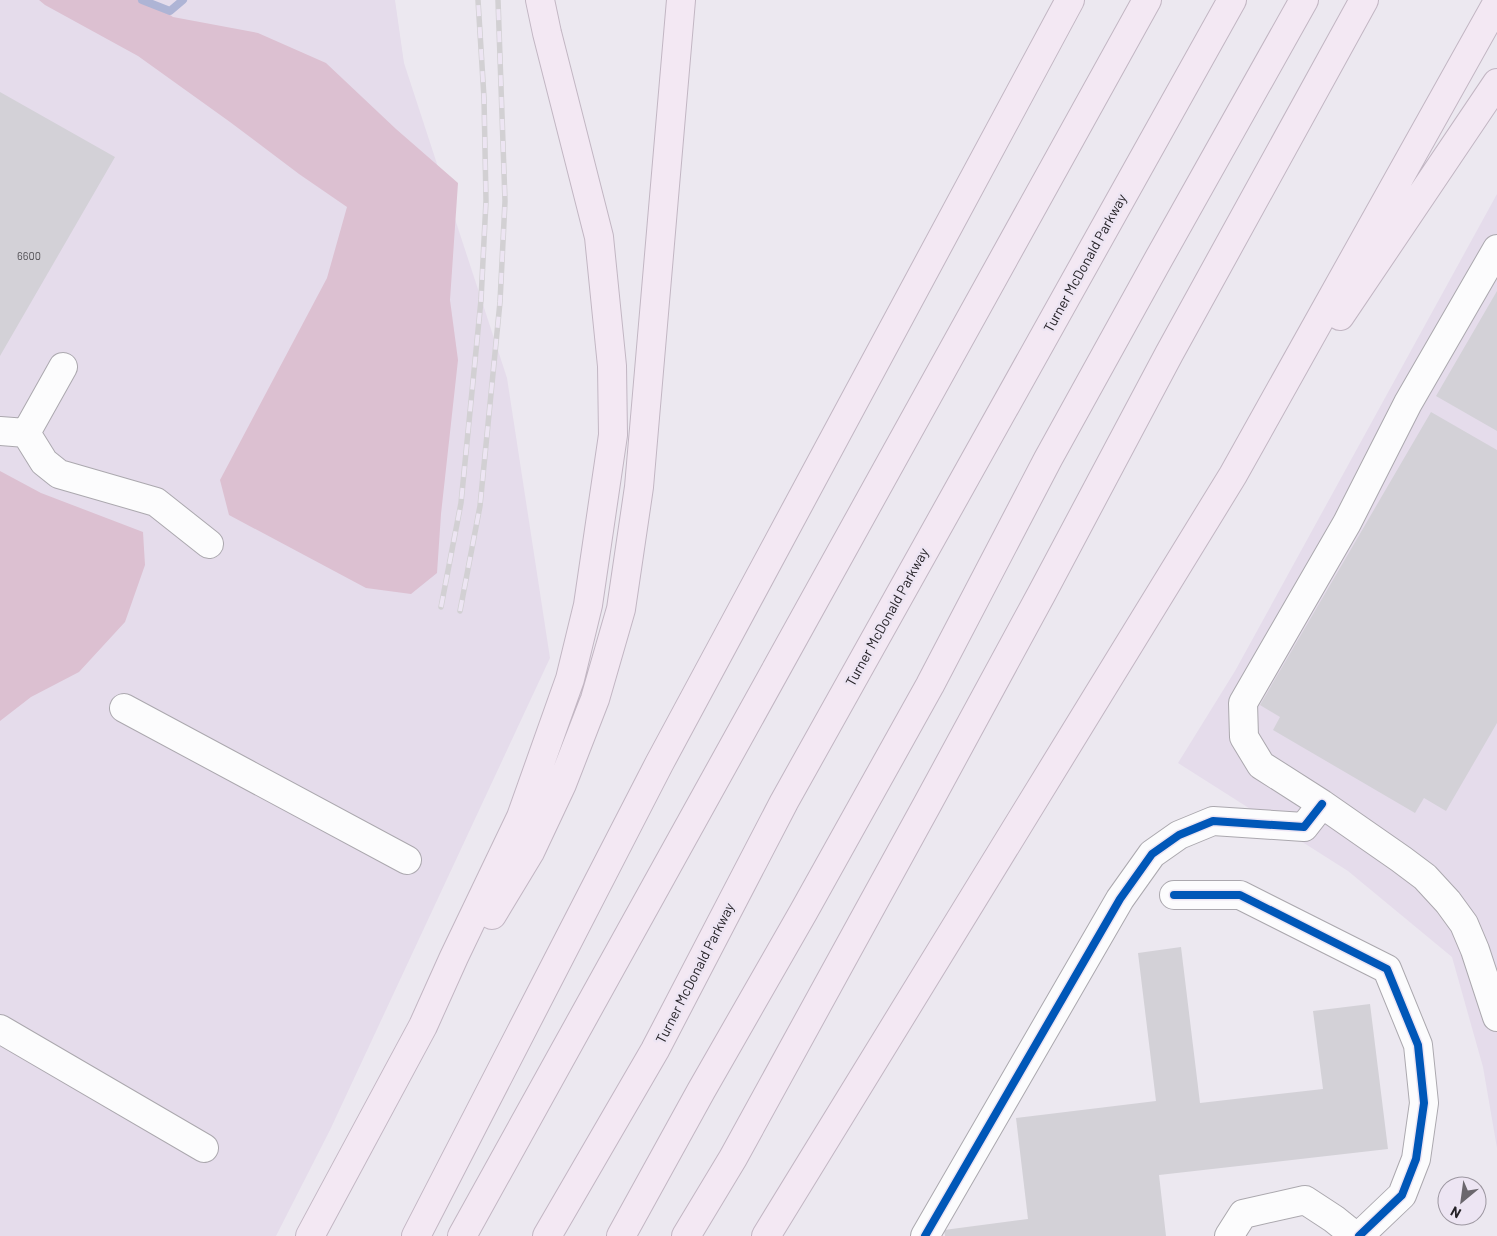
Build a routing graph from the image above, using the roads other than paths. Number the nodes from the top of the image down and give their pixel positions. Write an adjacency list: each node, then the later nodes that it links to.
1 (540, 0): 22 (highway)
2 (681, 0): 22 (highway)
3 (1070, 0): 26 (highway)
4 (1147, 0): 27 (highway)
5 (1232, 0): 28 (highway, Turner McDonald Parkway)
6 (1304, 0): 29 (highway)
7 (1364, 0): 30 (highway)
8 (1497, 3): 13 (highway)
9 (1497, 83): 13 (highway)
10 (1497, 249): 16 (street)
11 (63, 367): 12 (street)
12 (13, 432): 14 (street)
13 (1233, 474): 31 (highway)
14 (209, 544)
15 (124, 708): 17 (street)
16 (1322, 804): 19 (street); 32 (street)
17 (407, 860)
18 (1174, 896): 34 (street)
19 (1475, 950): 20 (street); 21 (street)
20 (1497, 965)
21 (1497, 1017)
22 (423, 1026): 25 (highway)
23 (0, 1029): 24 (street)
24 (204, 1148)
25 (310, 1236)
26 (416, 1236)
27 (462, 1236)
28 (547, 1236)
29 (621, 1236)
30 (686, 1236)
31 (766, 1236)
32 (925, 1236)
33 (1228, 1236): 34 (street)
34 (1357, 1236)

